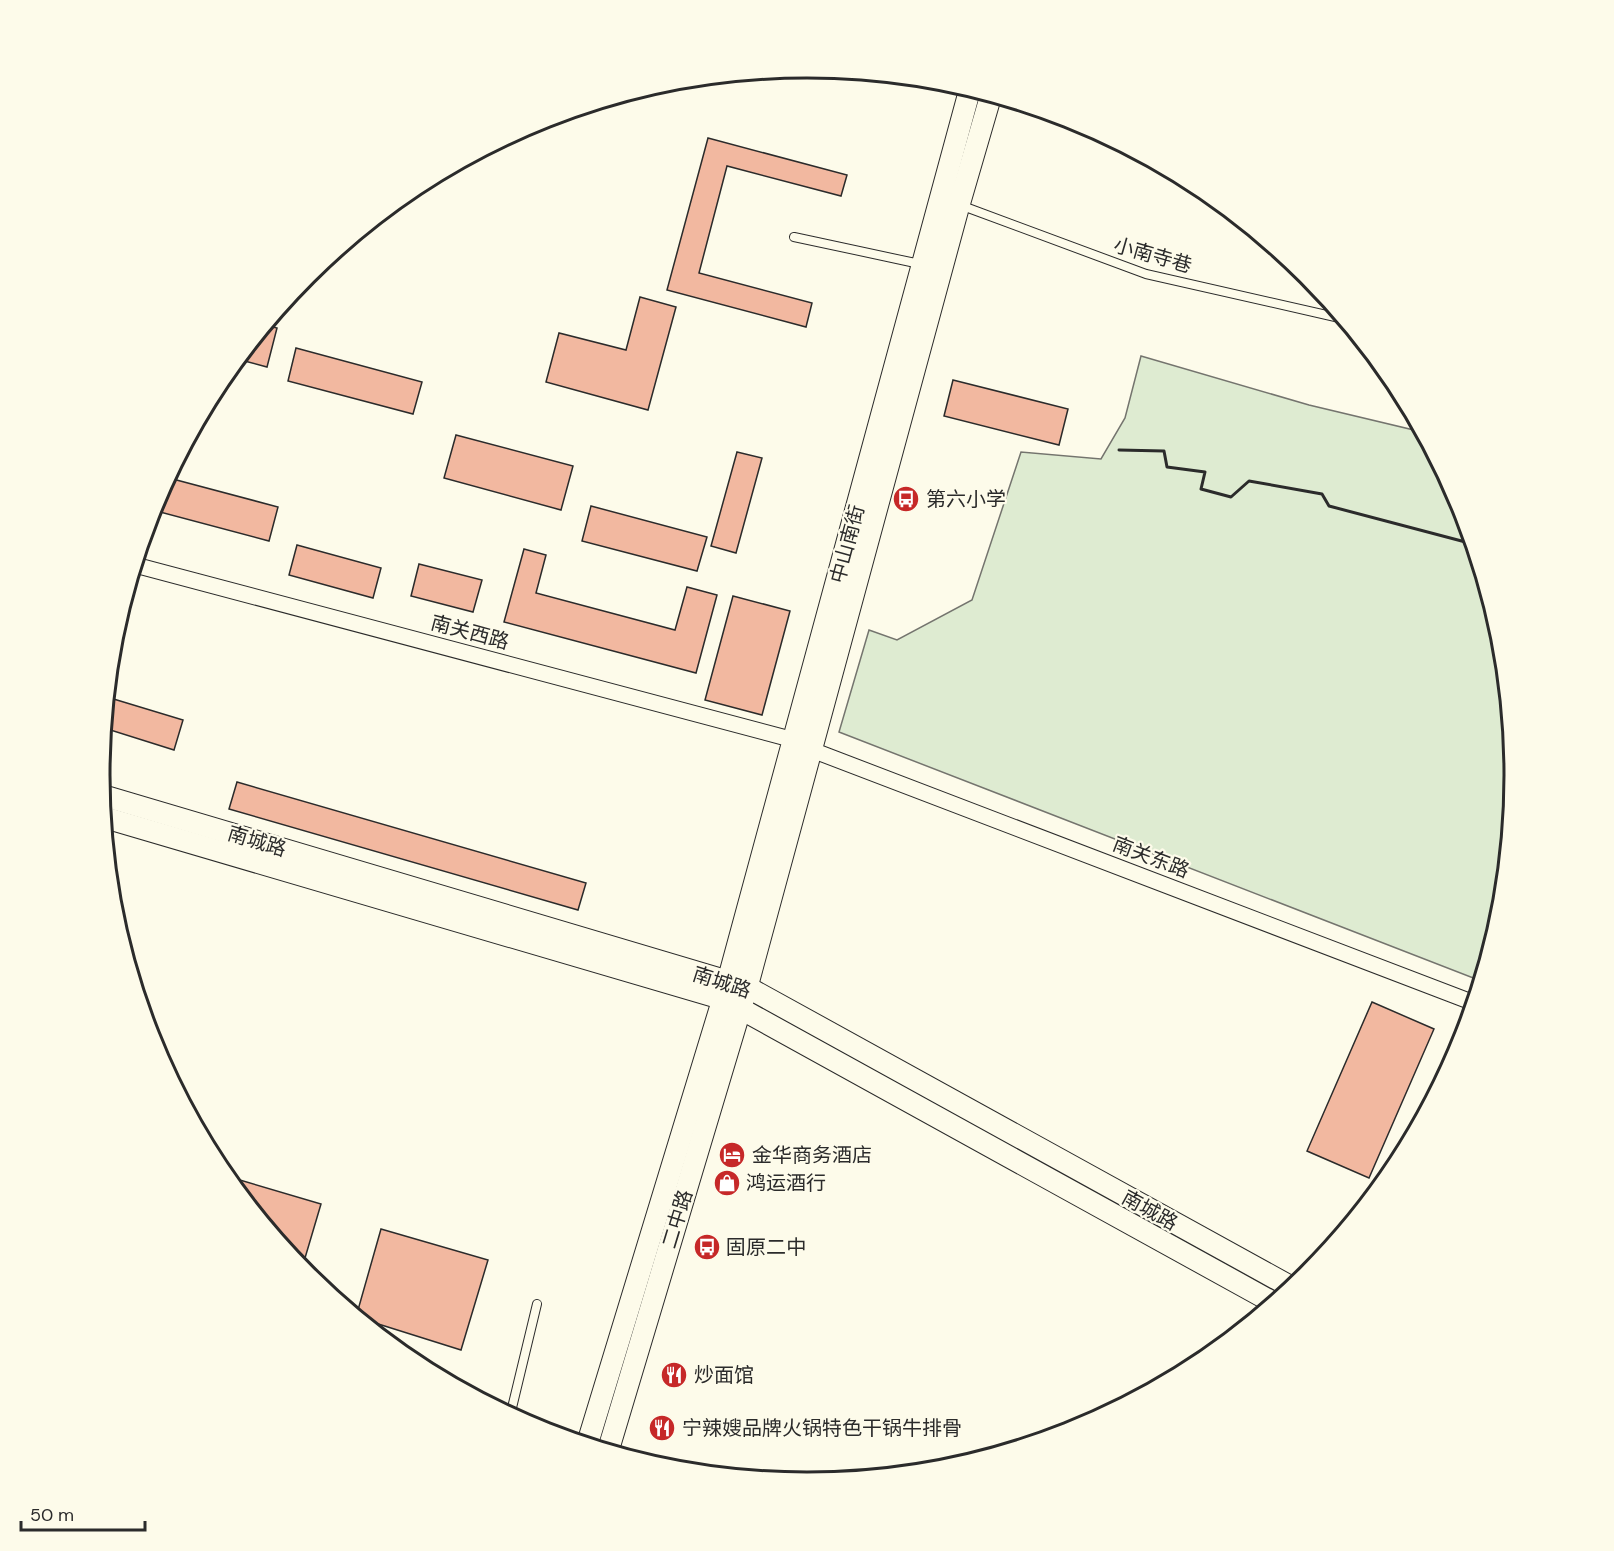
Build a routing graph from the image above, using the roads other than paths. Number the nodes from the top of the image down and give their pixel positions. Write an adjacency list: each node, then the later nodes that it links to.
1 (968, 97): 5 (main road, 中山南街)
2 (989, 102): 3 (main road, 中山南街)
3 (959, 205): 5 (main road, 中山南街); 6 (lane, 小南寺巷)
4 (794, 237): 5 (lane)
5 (932, 267): 8 (main road, 中山南街)
6 (1331, 316)
7 (142, 567): 8 (street, 南关西路)
8 (803, 745): 11 (main road, 中山南街); 12 (street, 南关东路)
9 (110, 798): 11 (main road, 南城路)
10 (111, 819): 11 (main road, 南城路)
11 (735, 993): 13 (main road, 南城路); 14 (main road, 南城路); 17 (main road, 二中路); 18 (main road, 二中路)
12 (1467, 1000)
13 (1285, 1284)
14 (1267, 1300)
15 (537, 1304): 16 (lane)
16 (512, 1407)
17 (589, 1438)
18 (610, 1444)

